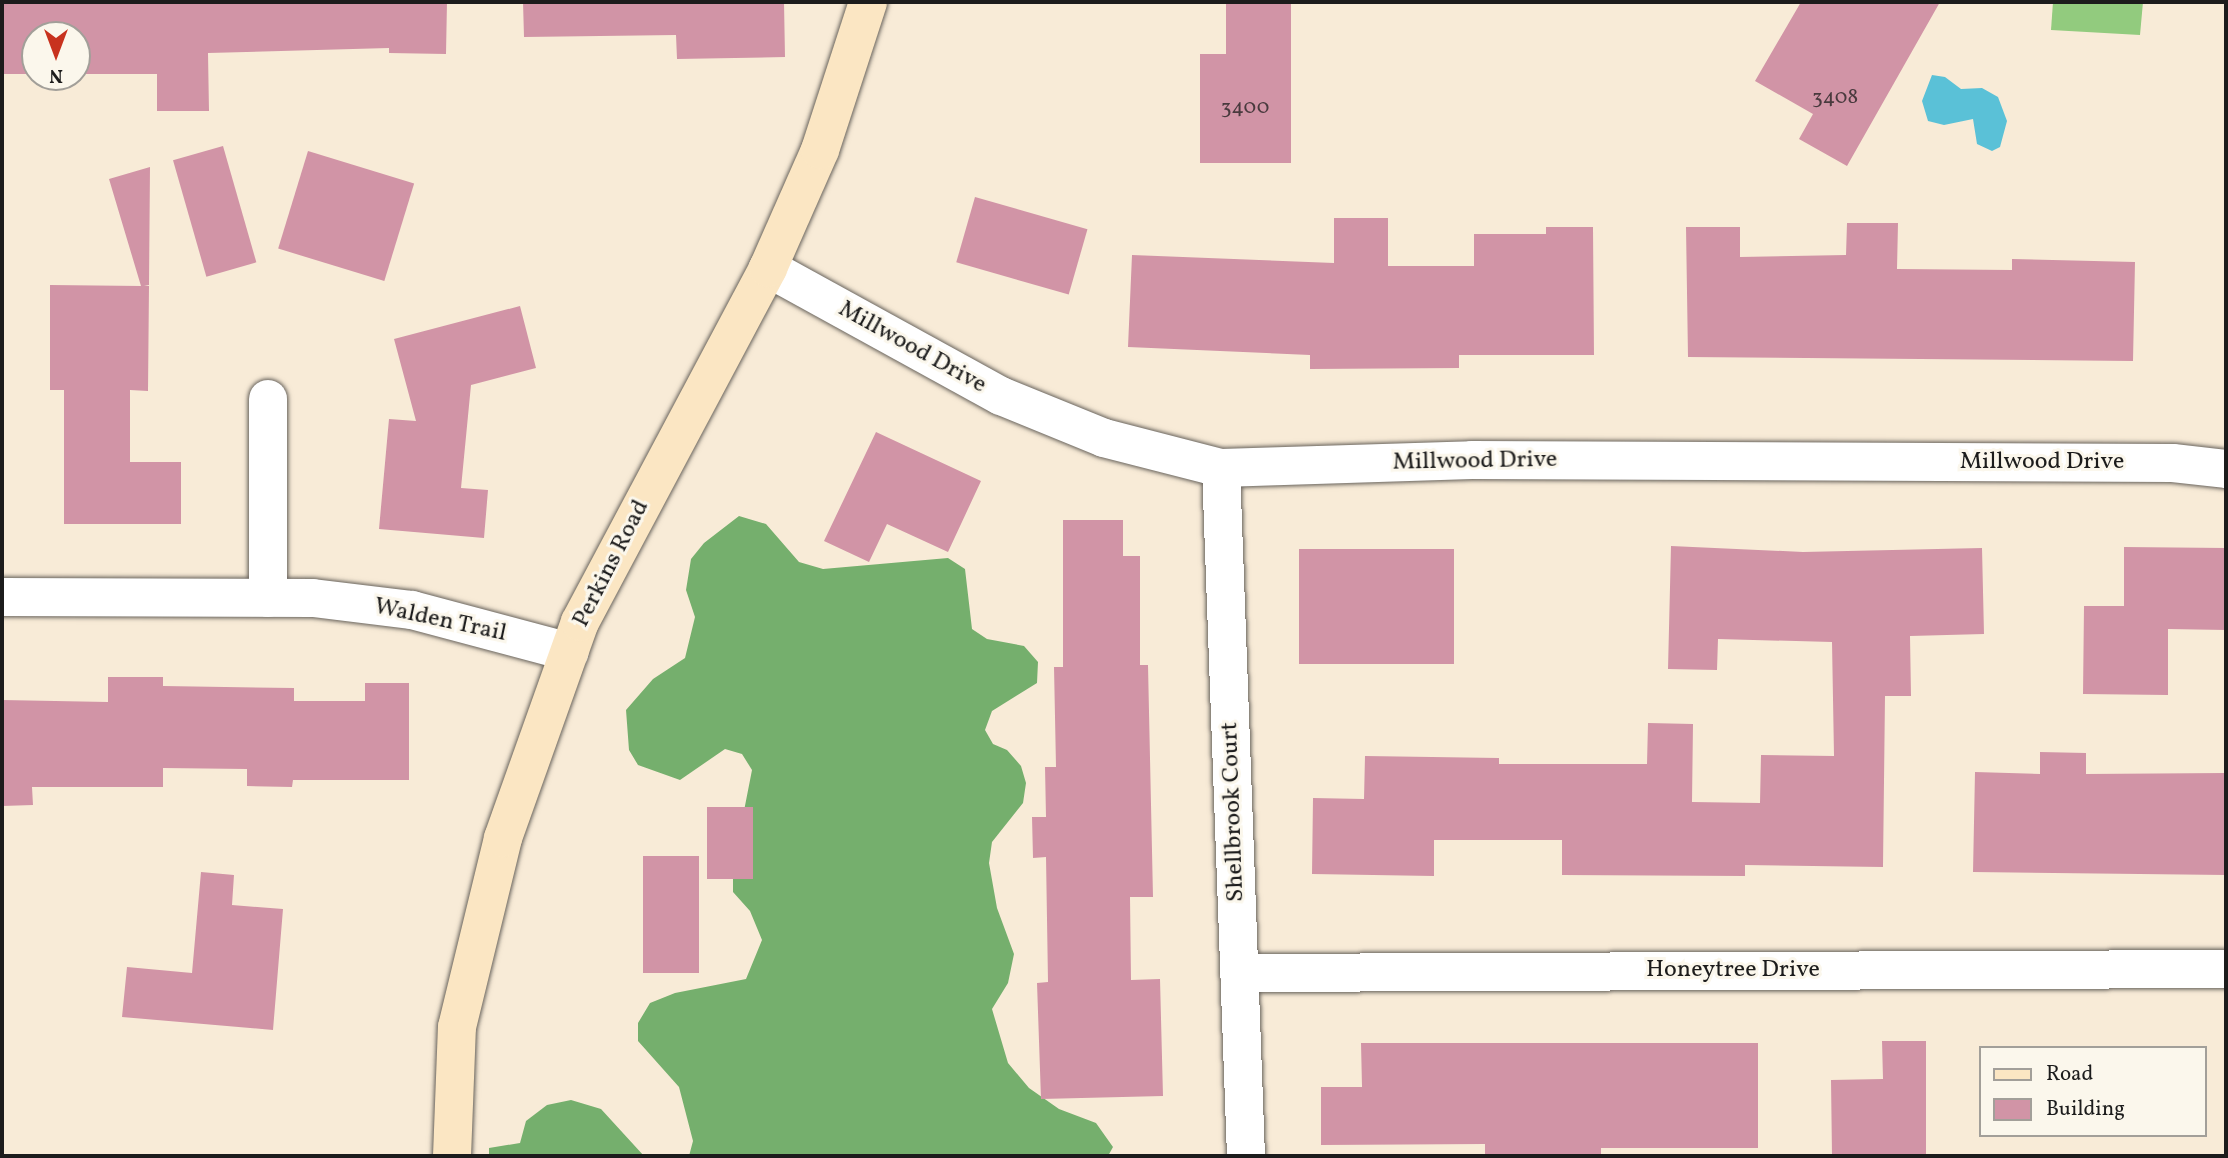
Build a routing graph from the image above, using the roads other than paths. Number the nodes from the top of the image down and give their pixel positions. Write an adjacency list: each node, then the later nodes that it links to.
1 (868, 2): 2 (main road, Perkins Road)
2 (768, 268): 4 (street, Millwood Drive); 8 (main road, Perkins Road)
3 (268, 399): 7 (street)
4 (1221, 468): 5 (street, Millwood Drive); 10 (street, Shellbrook Court)
5 (2226, 468)
6 (2, 597): 7 (street, Walden Trail)
7 (268, 598): 8 (street, Walden Trail)
8 (570, 652): 11 (main road, Perkins Road)
9 (2226, 969): 10 (street, Honeytree Drive)
10 (1239, 973): 12 (street, Shellbrook Court)
11 (452, 1156)
12 (1246, 1156)

